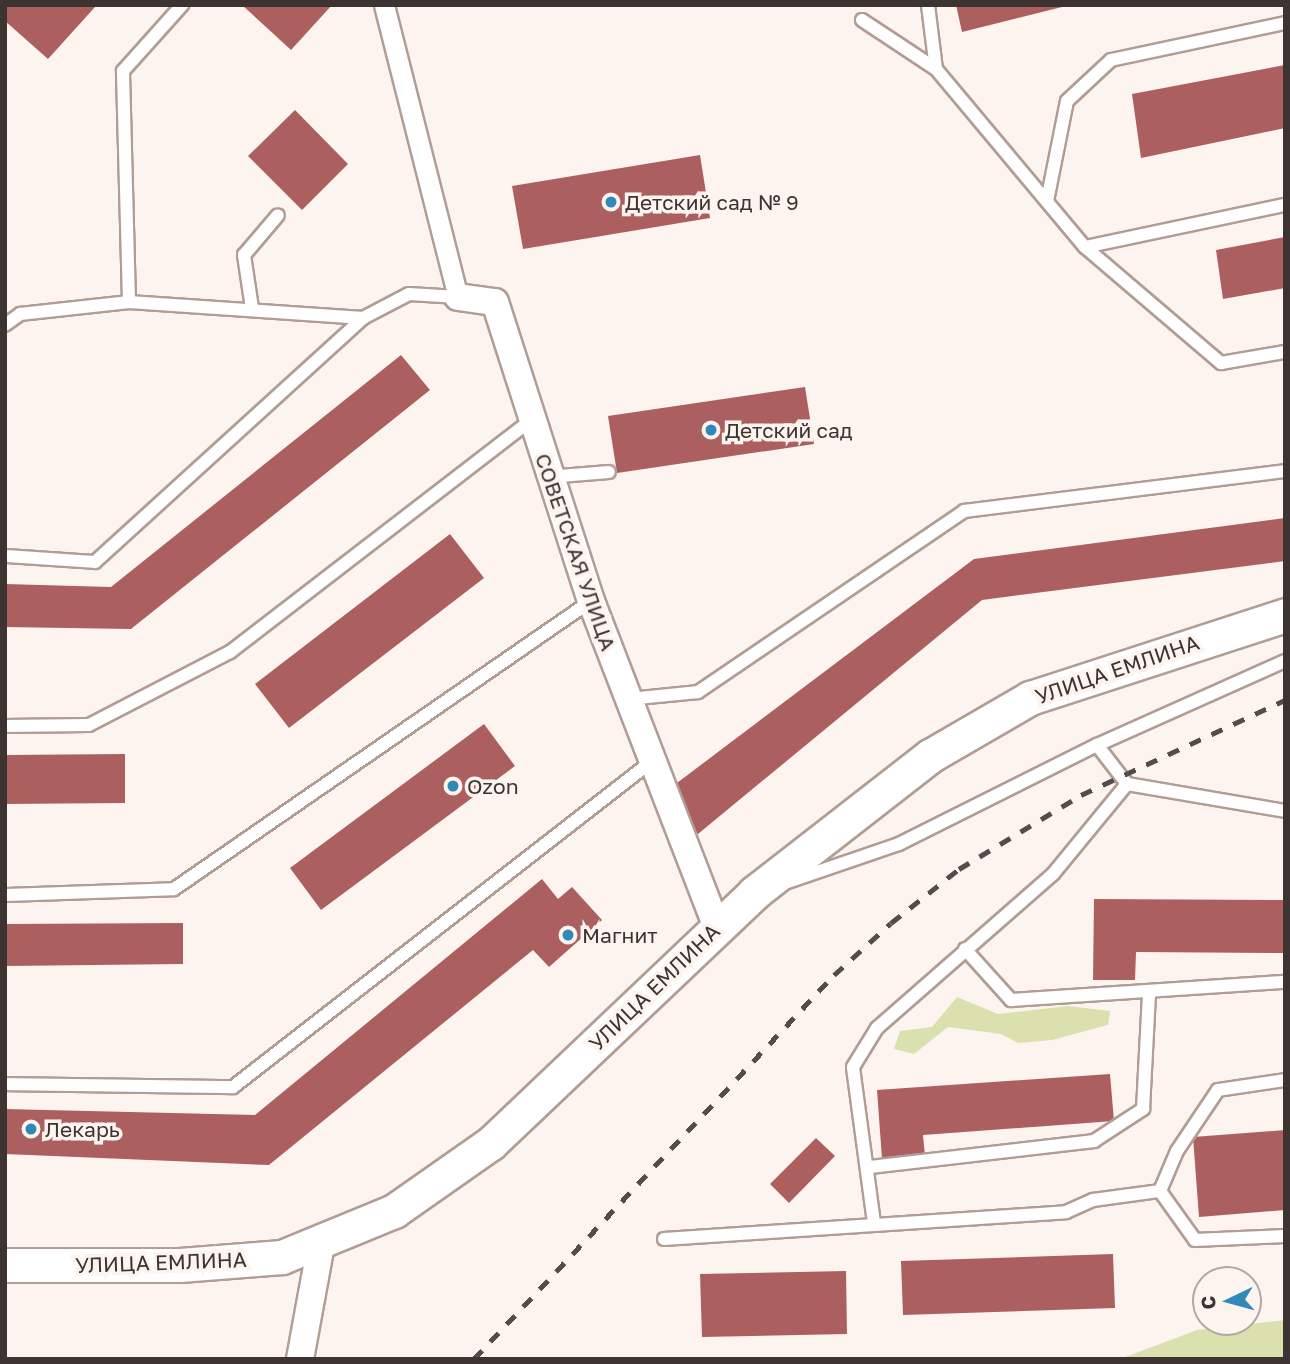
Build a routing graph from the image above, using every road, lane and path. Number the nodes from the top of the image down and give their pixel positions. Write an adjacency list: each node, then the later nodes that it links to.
1 (182, 5): 12 (lane)
2 (383, 5): 11 (street)
3 (928, 5): 6 (lane)
4 (862, 20): 6 (lane)
5 (1285, 23): 7 (lane)
6 (936, 69): 7 (lane)
7 (1047, 201): 10 (lane)
8 (1285, 205): 10 (lane)
9 (278, 215): 13 (lane)
10 (1085, 247): 16 (lane)
11 (458, 297): 14 (lane, СОВЕТСКАЯ УЛИЦА); 17 (street, СОВЕТСКАЯ УЛИЦА)
12 (129, 302): 13 (lane); 15 (lane)
13 (252, 308): 14 (lane)
14 (363, 318): 21 (lane, СОВЕТСКАЯ УЛИЦА)
15 (5, 325)
16 (1285, 352)
17 (531, 420): 20 (street, СОВЕТСКАЯ УЛИЦА); 26 (lane)
18 (1285, 471): 25 (lane)
19 (609, 472): 20 (lane)
20 (548, 477): 22 (street, СОВЕТСКАЯ УЛИЦА)
21 (5, 556)
22 (591, 601): 25 (street, СОВЕТСКАЯ УЛИЦА); 32 (lane)
23 (1285, 615): 31 (street, УЛИЦА ЕМЛИНА)
24 (1285, 661): 27 (lane)
25 (628, 699): 28 (street, СОВЕТСКАЯ УЛИЦА)
26 (5, 726)
27 (1097, 744): 29 (lane); 31 (lane)
28 (651, 762): 33 (street, СОВЕТСКАЯ УЛИЦА); 38 (lane)
29 (1127, 784): 30 (lane); 34 (lane)
30 (1285, 811)
31 (754, 893): 33 (street, УЛИЦА ЕМЛИНА)
32 (5, 895)
33 (717, 927): 44 (street, УЛИЦА ЕМЛИНА)
34 (965, 949): 36 (lane); 39 (lane)
35 (1285, 982): 36 (lane)
36 (1149, 995): 39 (lane)
37 (1285, 1080): 40 (lane)
38 (5, 1084)
39 (870, 1167): 41 (lane)
40 (1160, 1191): 41 (lane); 42 (lane)
41 (874, 1223): 43 (lane)
42 (1285, 1236)
43 (664, 1239)
44 (321, 1245): 45 (street, УЛИЦА ЕМЛИНА); 46 (street)
45 (5, 1265)
46 (300, 1359)

